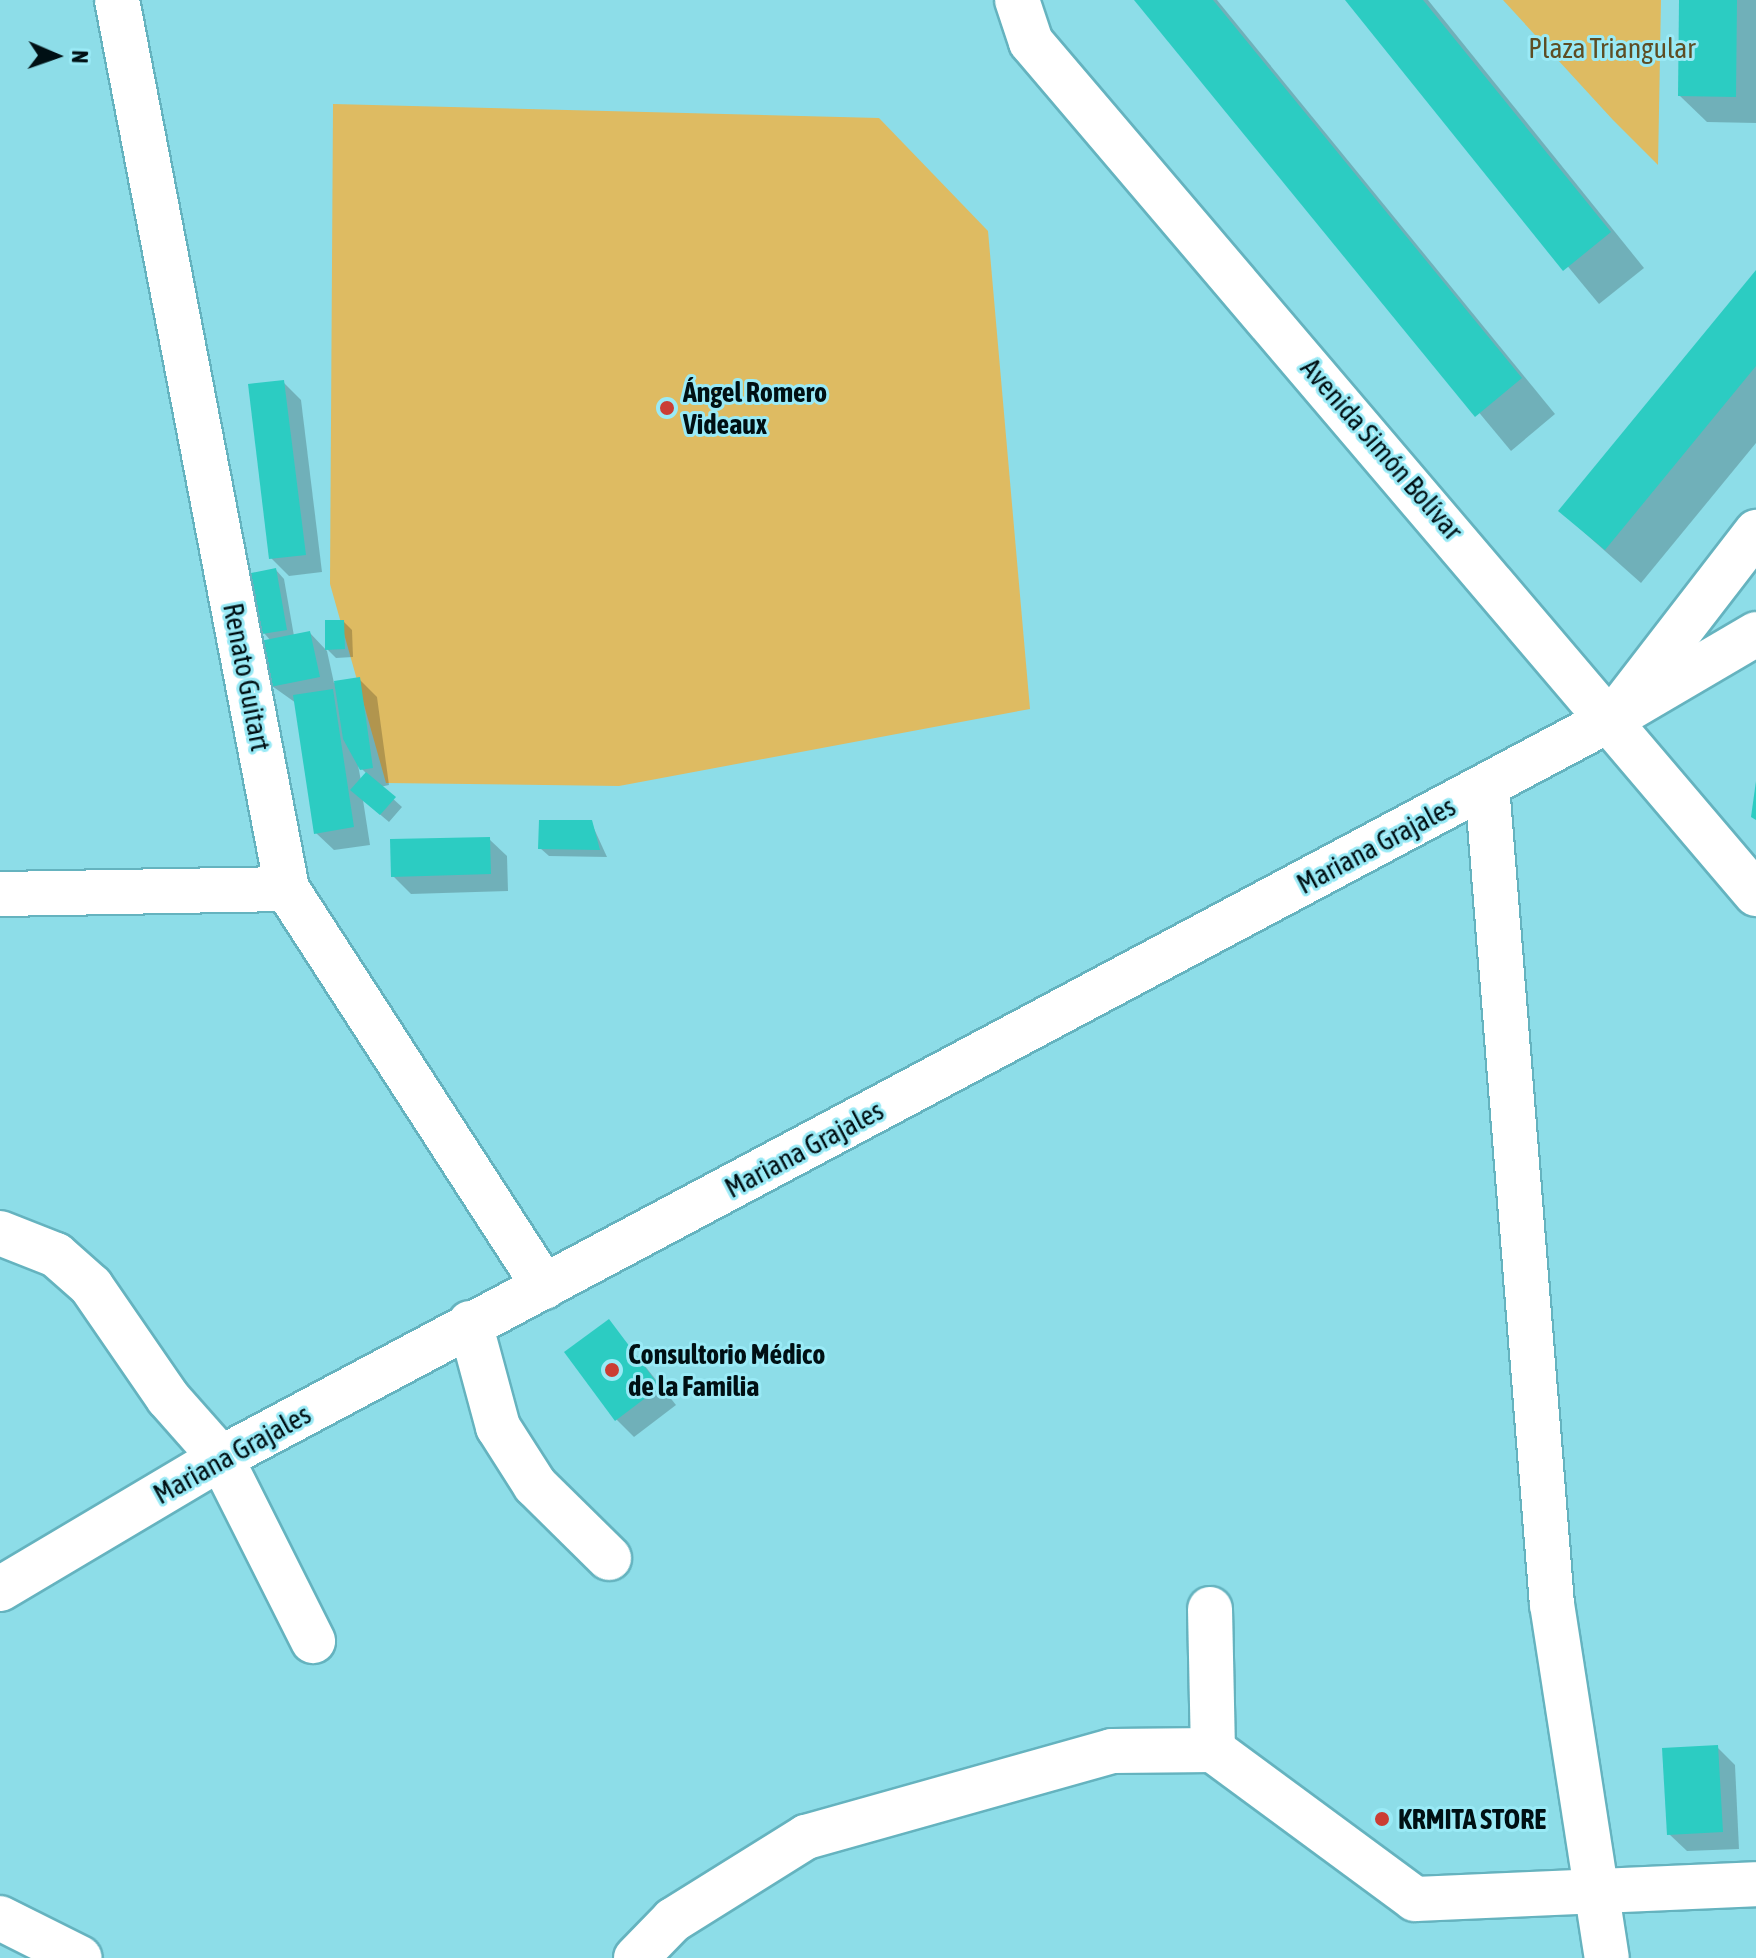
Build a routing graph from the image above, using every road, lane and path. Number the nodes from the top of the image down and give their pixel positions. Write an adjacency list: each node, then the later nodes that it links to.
1 (117, 0): 7 (street, Renato Guitart)
2 (1017, 0): 5 (street, Avenida Simón Bolívar)
3 (1756, 532): 5 (street, Mariana Grajales)
4 (1756, 634): 5 (street, Mariana Grajales)
5 (1613, 718): 6 (street, Mariana Grajales); 9 (street, Avenida Simón Bolívar)
6 (1487, 786): 11 (street, Mariana Grajales); 20 (street)
7 (287, 889): 8 (street); 11 (street, Renato Guitart)
8 (0, 894)
9 (1756, 894)
10 (0, 1233): 13 (street)
11 (544, 1287): 12 (street, Mariana Grajales)
12 (470, 1323): 13 (street, Mariana Grajales); 14 (street)
13 (221, 1458): 15 (street, Mariana Grajales); 17 (street)
14 (609, 1558)
15 (0, 1589)
16 (1210, 1609): 18 (street)
17 (313, 1641)
18 (1213, 1750): 20 (street); 23 (street)
19 (1756, 1884): 20 (street)
20 (1596, 1894): 24 (street)
21 (0, 1918): 22 (street)
22 (80, 1958)
23 (636, 1958)
24 (1607, 1958)

